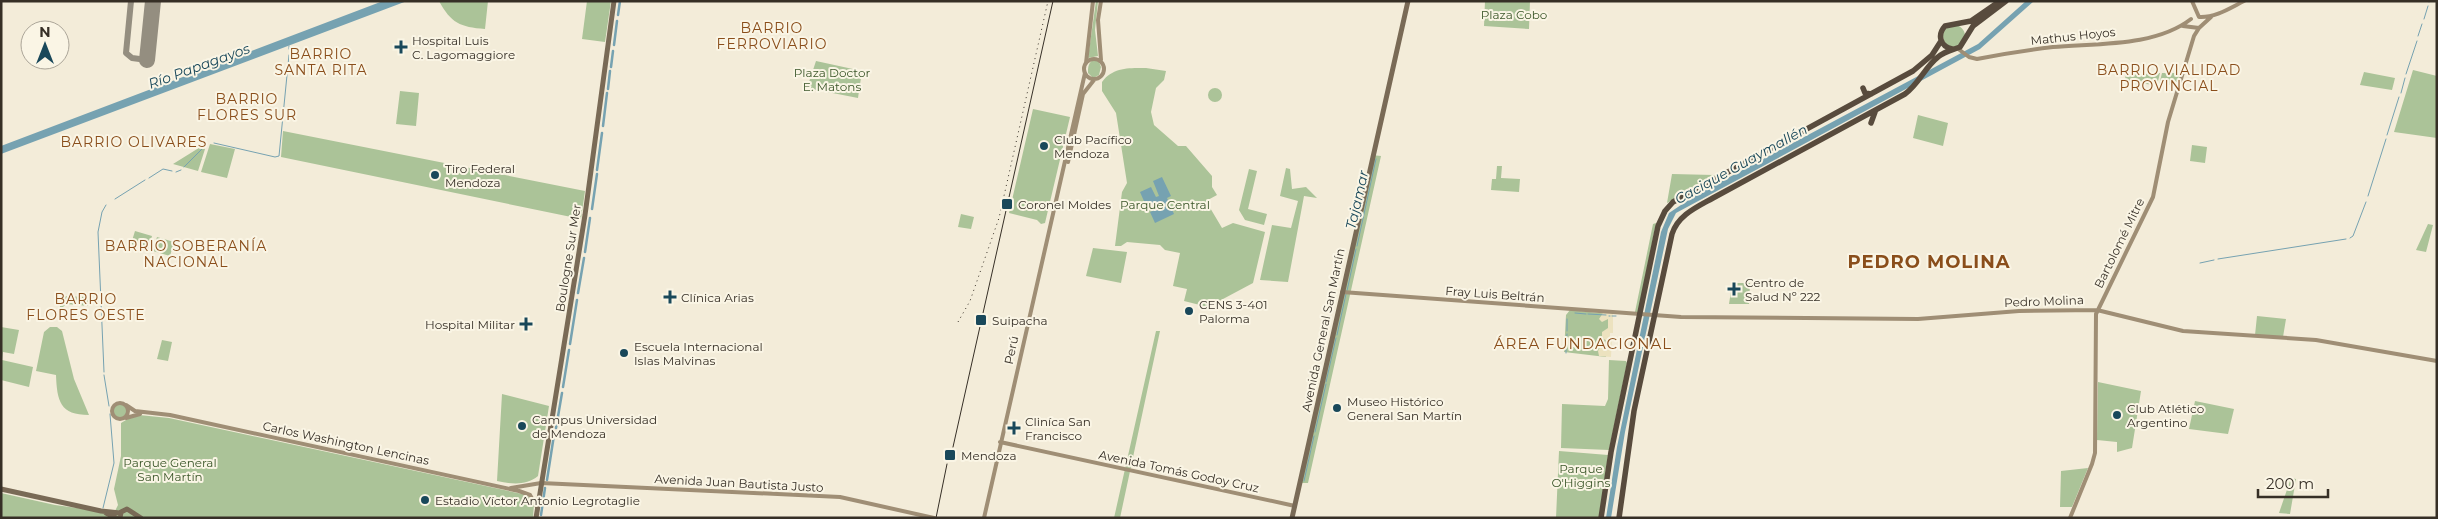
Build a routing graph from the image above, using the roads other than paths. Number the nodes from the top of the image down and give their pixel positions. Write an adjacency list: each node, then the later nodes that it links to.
1 (614, 1): 43 (main road, Boulogne Sur Mer)
2 (1093, 1): 23 (main road)
3 (1100, 1): 22 (main road)
4 (1408, 1): 33 (main road, Avenida General San Martín)
5 (2000, 1): 13 (highway)
6 (2006, 1): 18 (highway)
7 (2192, 1): 9 (main road)
8 (2244, 1): 10 (main road)
9 (2193, 7): 11 (main road); 12 (main road)
10 (2215, 14): 11 (main road); 16 (main road)
11 (2199, 17): 12 (main road); 16 (main road)
12 (2192, 19): 14 (main road, Mathus Hoyos); 15 (main road, Bartolomé Mitre)
13 (1958, 24): 18 (highway); 19 (highway)
14 (2181, 26): 15 (main road, Mathus Hoyos); 21 (main road, Mathus Hoyos)
15 (2192, 26): 16 (main road, Mathus Hoyos); 17 (main road, Bartolomé Mitre)
16 (2201, 26): 17 (main road, Bartolomé Mitre)
17 (2194, 36): 36 (main road, Bartolomé Mitre)
18 (1966, 39): 20 (highway); 21 (main road)
19 (1941, 41): 20 (highway); 27 (highway)
20 (1955, 49): 21 (main road, Mathus Hoyos); 30 (highway)
21 (1966, 53)
22 (1101, 60): 23 (main road); 25 (main road)
23 (1086, 64): 24 (main road)
24 (1085, 73): 25 (main road); 32 (main road, Perú)
25 (1094, 80): 32 (main road, Perú)
26 (1863, 88): 27 (highway)
27 (1873, 94): 29 (highway)
28 (1854, 96): 29 (highway)
29 (1858, 102): 34 (highway)
30 (1875, 112): 31 (highway); 31 (highway)
31 (1862, 119): 37 (highway)
32 (1060, 188): 42 (main road, Perú)
33 (1342, 292): 37 (main road, Fray Luis Beltrán); 46 (main road, Avenida General San Martín)
34 (1644, 294): 35 (highway); 37 (highway)
35 (1636, 303)
36 (2097, 310): 37 (main road, Pedro Molina); 38 (main road, Pedro Molina); 57 (main road, Bartolomé Mitre)
37 (1647, 315): 55 (highway); 56 (highway)
38 (2437, 361)
39 (126, 405): 40 (main road); 40 (main road); 41 (main road, Carlos Washington Lencinas)
40 (126, 418): 41 (main road, Carlos Washington Lencinas)
41 (182, 418): 44 (main road, Carlos Washington Lencinas)
42 (1000, 442): 46 (main road, Avenida Tomás Godoy Cruz); 53 (main road, Perú)
43 (541, 483): 44 (main road, Carlos Washington Lencinas); 47 (main road, Boulogne Sur Mer); 52 (main road, Avenida Juan Bautista Justo)
44 (506, 488): 47 (main road, Carlos Washington Lencinas)
45 (1, 489): 48 (main road)
46 (1295, 506): 54 (main road, Avenida General San Martín)
47 (537, 509): 51 (main road, Boulogne Sur Mer)
48 (119, 516): 49 (main road)
49 (134, 516): 50 (main road)
50 (141, 518)
51 (536, 518)
52 (934, 518)
53 (984, 518)
54 (1292, 518)
55 (1602, 518)
56 (1618, 518)
57 (2070, 518)

